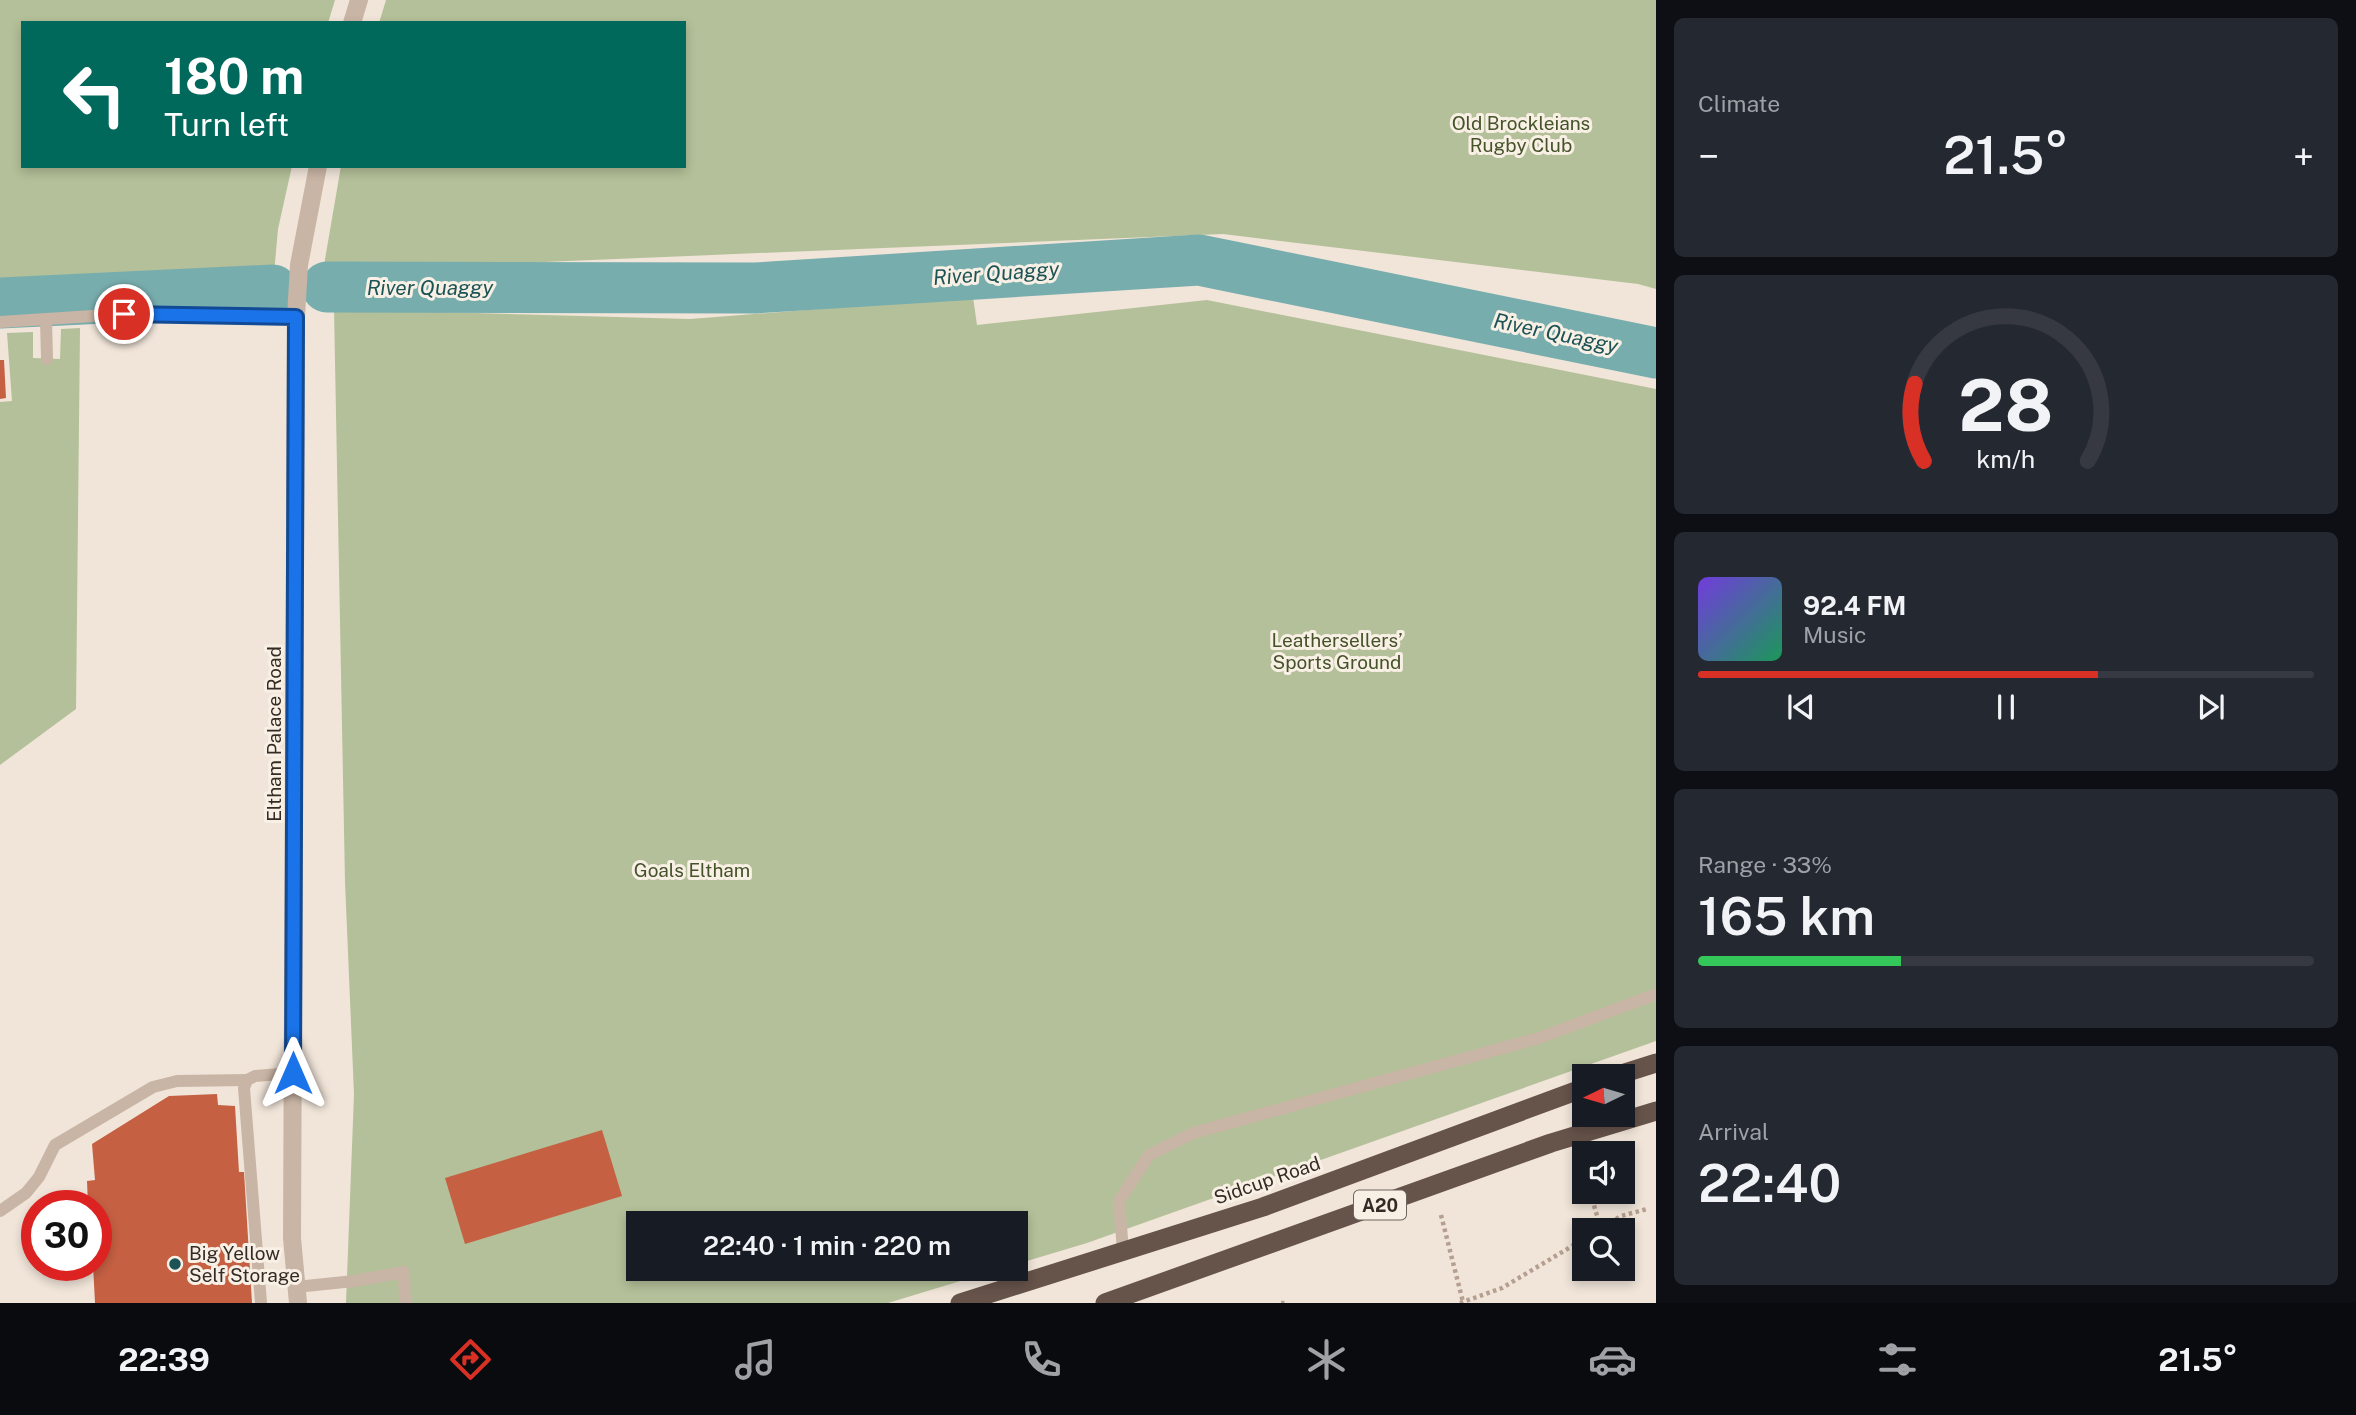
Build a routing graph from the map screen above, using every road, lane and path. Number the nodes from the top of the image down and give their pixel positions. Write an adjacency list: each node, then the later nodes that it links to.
1 (359, 0): 2 (street)
2 (353, 21)
3 (318, 168): 4 (street, Eltham Palace Road)
4 (296, 317): 5 (lane); 11 (street, Eltham Palace Road)
5 (46, 319): 6 (lane); 7 (lane)
6 (0, 322)
7 (47, 359)
8 (1656, 994): 20 (lane)
9 (1656, 1063): 10 (highway)
10 (1635, 1070)
11 (293, 1073): 12 (lane); 21 (street, Eltham Palace Road)
12 (247, 1080): 16 (lane); 22 (lane)
13 (1572, 1092): 20 (highway, Sidcup Road / A20)
14 (1656, 1111): 25 (highway, A20)
15 (1647, 1209): 18 (path)
16 (0, 1211)
17 (1441, 1216): 26 (path)
18 (1618, 1218)
19 (1572, 1246): 26 (path)
20 (1123, 1251): 24 (highway, Sidcup Road / A20)
21 (297, 1295): 23 (lane)
22 (261, 1303)
23 (405, 1303)
24 (960, 1303)
25 (1105, 1303)
26 (1461, 1303)

